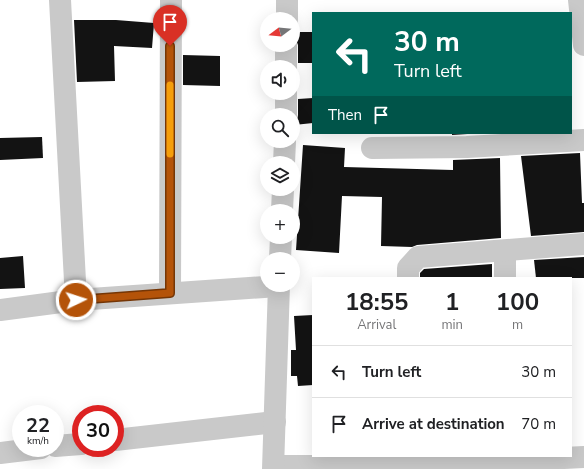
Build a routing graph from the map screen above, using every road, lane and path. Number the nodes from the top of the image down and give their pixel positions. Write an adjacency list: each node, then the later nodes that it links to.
1 (60, 0): 16 (street)
2 (171, 0): 15 (street)
3 (287, 0): 5 (street)
4 (579, 0): 6 (street)
5 (286, 12)
6 (584, 45)
7 (584, 140): 8 (street)
8 (372, 148)
9 (584, 244): 10 (street)
10 (505, 251): 11 (street); 12 (street)
11 (408, 277)
12 (505, 277)
13 (260, 286): 15 (street)
14 (278, 292): 18 (street)
15 (170, 293): 16 (street)
16 (76, 300): 17 (street)
17 (0, 310)
18 (275, 422): 19 (street); 25 (street)
19 (124, 439)
20 (12, 452): 21 (street)
21 (0, 453)
22 (584, 457): 23 (street)
23 (506, 459): 24 (street)
24 (405, 461): 25 (street)
25 (273, 468)

